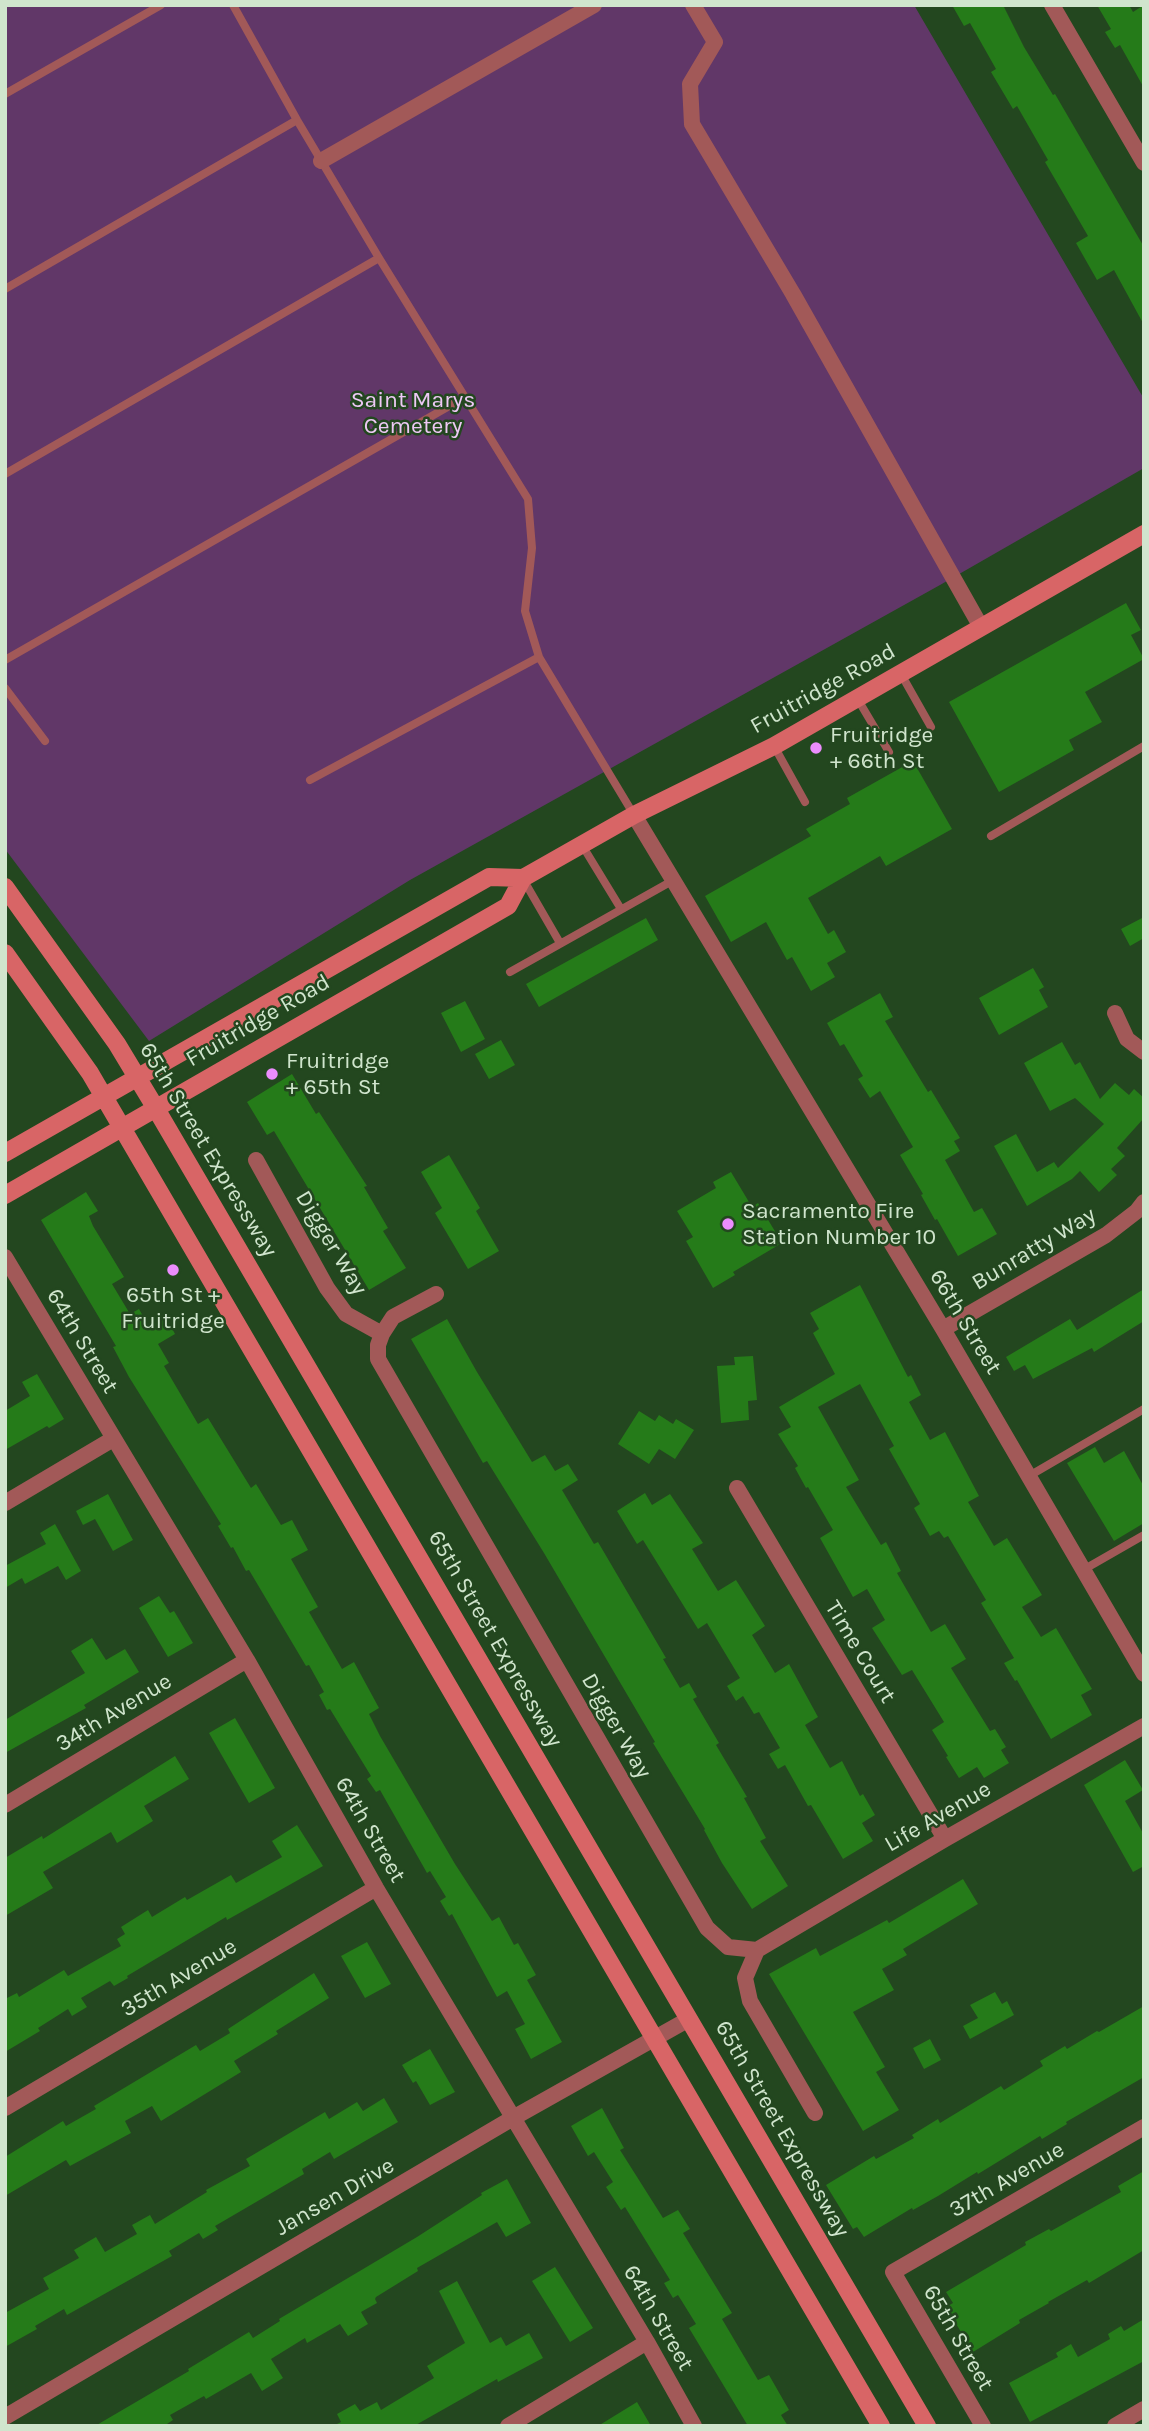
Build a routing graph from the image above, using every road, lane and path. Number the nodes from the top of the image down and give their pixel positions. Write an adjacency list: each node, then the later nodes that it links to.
1 (161, 5): 6 (lane)
2 (233, 5): 7 (lane)
3 (594, 5): 8 (street)
4 (693, 5): 15 (street)
5 (1052, 5): 9 (street)
6 (5, 94)
7 (297, 120): 8 (lane); 11 (lane)
8 (321, 161): 10 (lane)
9 (1144, 163)
10 (379, 258): 12 (lane); 13 (lane)
11 (5, 289)
12 (465, 397): 16 (lane); 17 (lane)
13 (5, 474)
14 (1144, 534): 15 (main road, Fruitridge Road)
15 (981, 627): 18 (main road, Fruitridge Road)
16 (539, 657): 26 (lane); 28 (lane)
17 (5, 660)
18 (901, 673): 20 (main road, Fruitridge Road); 21 (lane)
19 (5, 688): 22 (lane)
20 (857, 698): 23 (main road, Fruitridge Road); 25 (lane)
21 (931, 727)
22 (45, 741)
23 (774, 746): 27 (lane); 28 (main road, Fruitridge Road)
24 (1144, 747): 29 (lane)
25 (889, 752)
26 (310, 780)
27 (804, 802)
28 (634, 815): 30 (main road, Fruitridge Road); 32 (street, 66th Street)
29 (991, 836)
30 (582, 845): 31 (main road, Fruitridge Road); 34 (lane)
31 (523, 878): 35 (lane); 40 (main road, Fruitridge Road); 42 (main road, Fruitridge Road)
32 (672, 880): 34 (lane); 50 (street, 66th Street)
33 (5, 887): 40 (main road, 65th Street Expressway)
34 (621, 909): 35 (lane)
35 (560, 943): 37 (lane)
36 (5, 953): 41 (main road)
37 (510, 972)
38 (1115, 1013): 39 (street)
39 (1144, 1052)
40 (136, 1076): 41 (main road, Fruitridge Road); 42 (main road, 65th Street Expressway)
41 (104, 1096): 43 (main road); 44 (main road, Fruitridge Road)
42 (155, 1107): 43 (main road, Fruitridge Road); 66 (main road, 65th Street Expressway)
43 (122, 1127): 46 (main road, Fruitridge Road); 67 (main road)
44 (5, 1153)
45 (256, 1160): 51 (street, Digger Way)
46 (5, 1195)
47 (1144, 1202): 50 (street, Bunratty Way)
48 (5, 1257): 53 (street, 64th Street)
49 (436, 1294): 51 (street)
50 (943, 1329): 54 (street, 66th Street)
51 (382, 1334): 65 (street, Digger Way)
52 (1144, 1409): 54 (lane)
53 (113, 1439): 56 (street); 59 (street, 64th Street)
54 (1029, 1476): 58 (street, 66th Street)
55 (737, 1488): 63 (street, Time Court)
56 (5, 1503)
57 (1144, 1535): 58 (lane)
58 (1083, 1570): 60 (street, 66th Street)
59 (247, 1660): 62 (street, 34th Avenue); 64 (street, 64th Street)
60 (1144, 1674)
61 (1144, 1726): 63 (street, Life Avenue)
62 (5, 1805)
63 (945, 1839): 65 (street, Life Avenue)
64 (376, 1888): 68 (street, 35th Avenue); 70 (street, 64th Street)
65 (757, 1950): 69 (street)
66 (689, 2019): 67 (street, Jansen Drive); 79 (main road, 65th Street Expressway)
67 (655, 2038): 70 (street, Jansen Drive); 78 (main road)
68 (5, 2108)
69 (815, 2113)
70 (513, 2118): 73 (street, 64th Street); 75 (street, Jansen Drive)
71 (1144, 2127): 72 (street, 37th Avenue)
72 (893, 2272): 80 (street, 65th Street)
73 (647, 2342): 76 (street); 77 (street, 64th Street)
74 (1144, 2409): 81 (street)
75 (5, 2417)
76 (508, 2426)
77 (694, 2426)
78 (881, 2426)
79 (927, 2426)
80 (982, 2426)
81 (1115, 2426)

